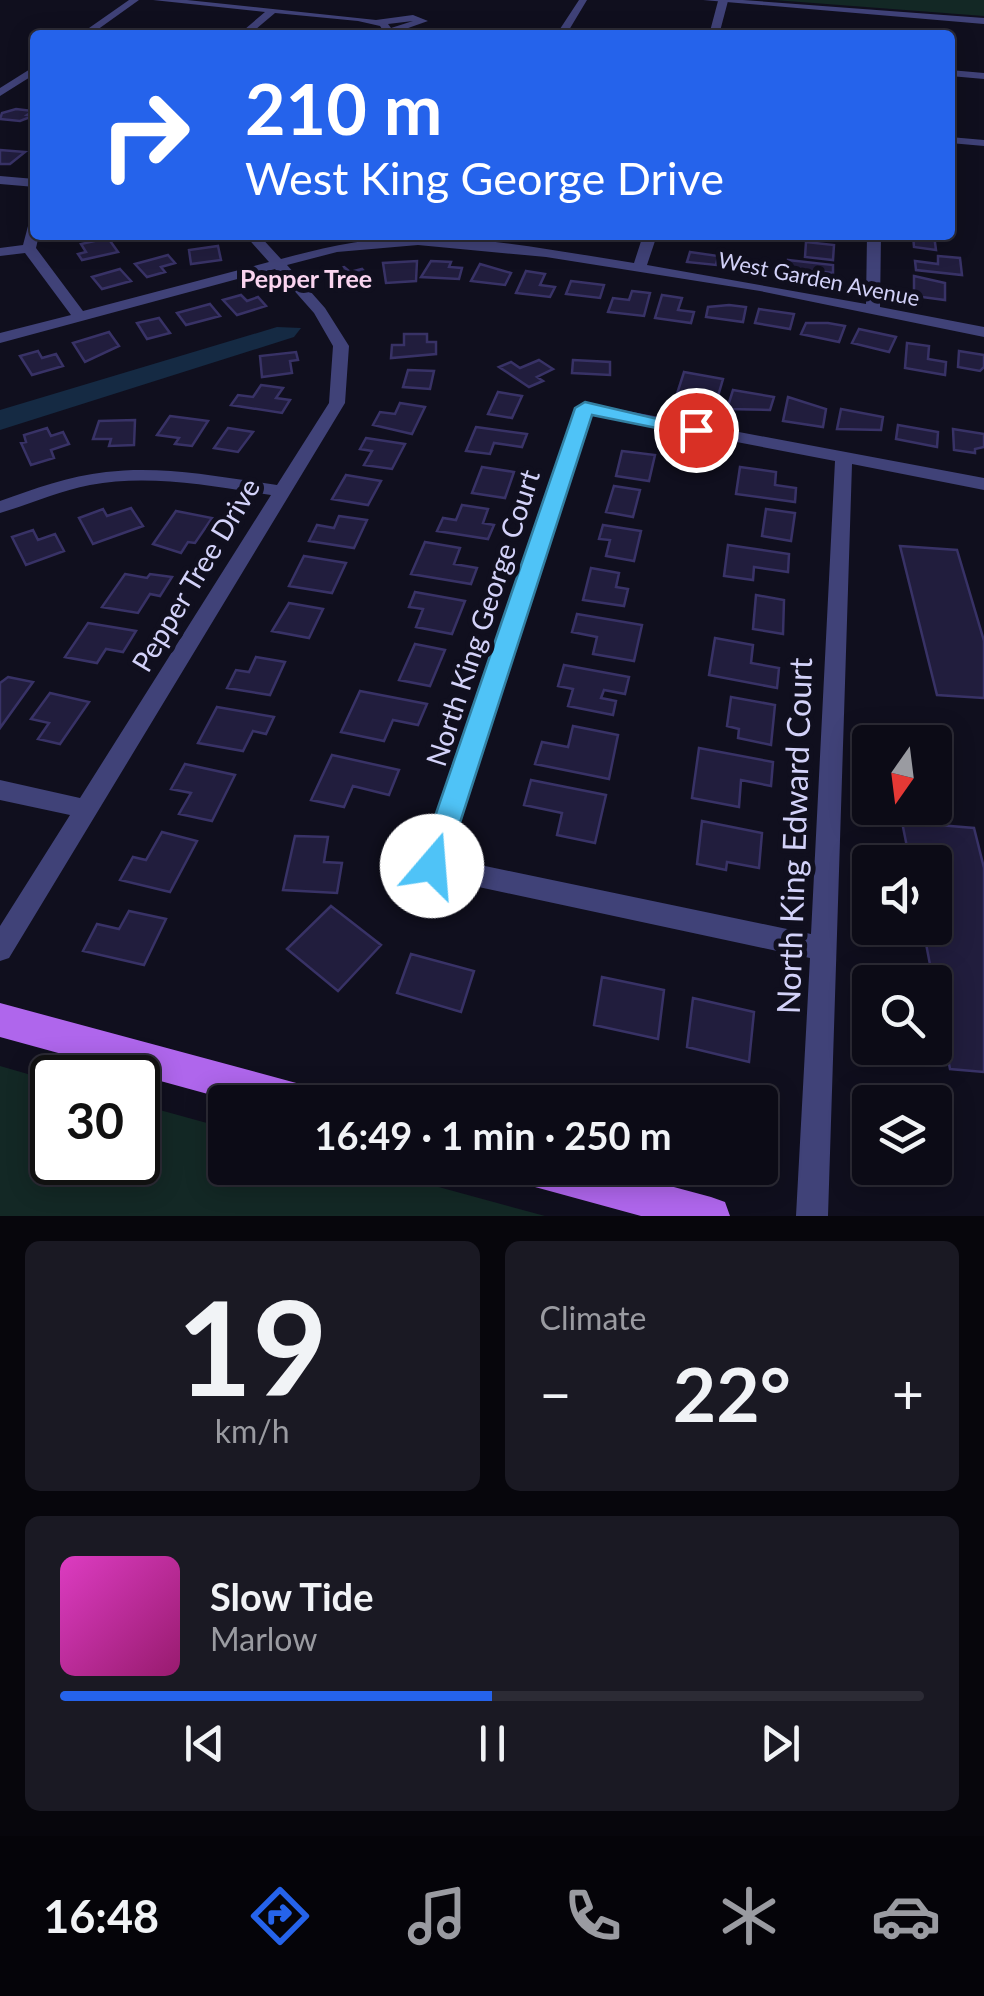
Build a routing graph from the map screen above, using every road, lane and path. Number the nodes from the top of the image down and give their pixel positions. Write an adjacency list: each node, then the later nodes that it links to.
1 (135, 0): 9 (street)
2 (157, 0): 6 (street)
3 (582, 0): 13 (street)
4 (707, 0): 5 (street)
5 (724, 1): 7 (street); 14 (street)
6 (272, 11): 8 (street); 10 (street)
7 (984, 21)
8 (378, 22): 11 (street); 12 (street)
9 (91, 30)
10 (249, 30)
11 (387, 30)
12 (399, 30)
13 (564, 30)
14 (715, 30)
15 (30, 72): 18 (street)
16 (955, 73): 17 (street)
17 (984, 76)
18 (0, 93)
19 (955, 140): 20 (street)
20 (984, 143)
21 (0, 180): 22 (street)
22 (30, 183)
23 (32, 240): 27 (street)
24 (256, 240): 29 (street, Pepper Tree Drive)
25 (648, 240): 30 (street)
26 (874, 240): 31 (street)
27 (30, 248): 28 (street); 32 (street)
28 (0, 252)
29 (274, 263): 30 (street, West Garden Avenue); 32 (street, West Garden Avenue); 37 (street, Pepper Tree Drive)
30 (638, 270): 31 (street, West Garden Avenue)
31 (873, 311): 33 (street, West Garden Avenue)
32 (78, 316): 34 (street, West Garden Avenue)
33 (984, 332)
34 (0, 338)
35 (844, 460): 36 (street); 42 (street, North King Edward Court); 42 (street, North King George Court)
36 (984, 484)
37 (280, 491): 38 (street); 40 (street, Pepper Tree Drive)
38 (0, 506)
39 (0, 790): 40 (street)
40 (86, 810): 41 (street, Pepper Tree Drive)
41 (0, 949)
42 (824, 949): 47 (street, North King Edward Court)
43 (0, 1020): 44 (main road)
44 (237, 1085)
45 (597, 1185): 46 (main road)
46 (711, 1216)
47 (812, 1216)

